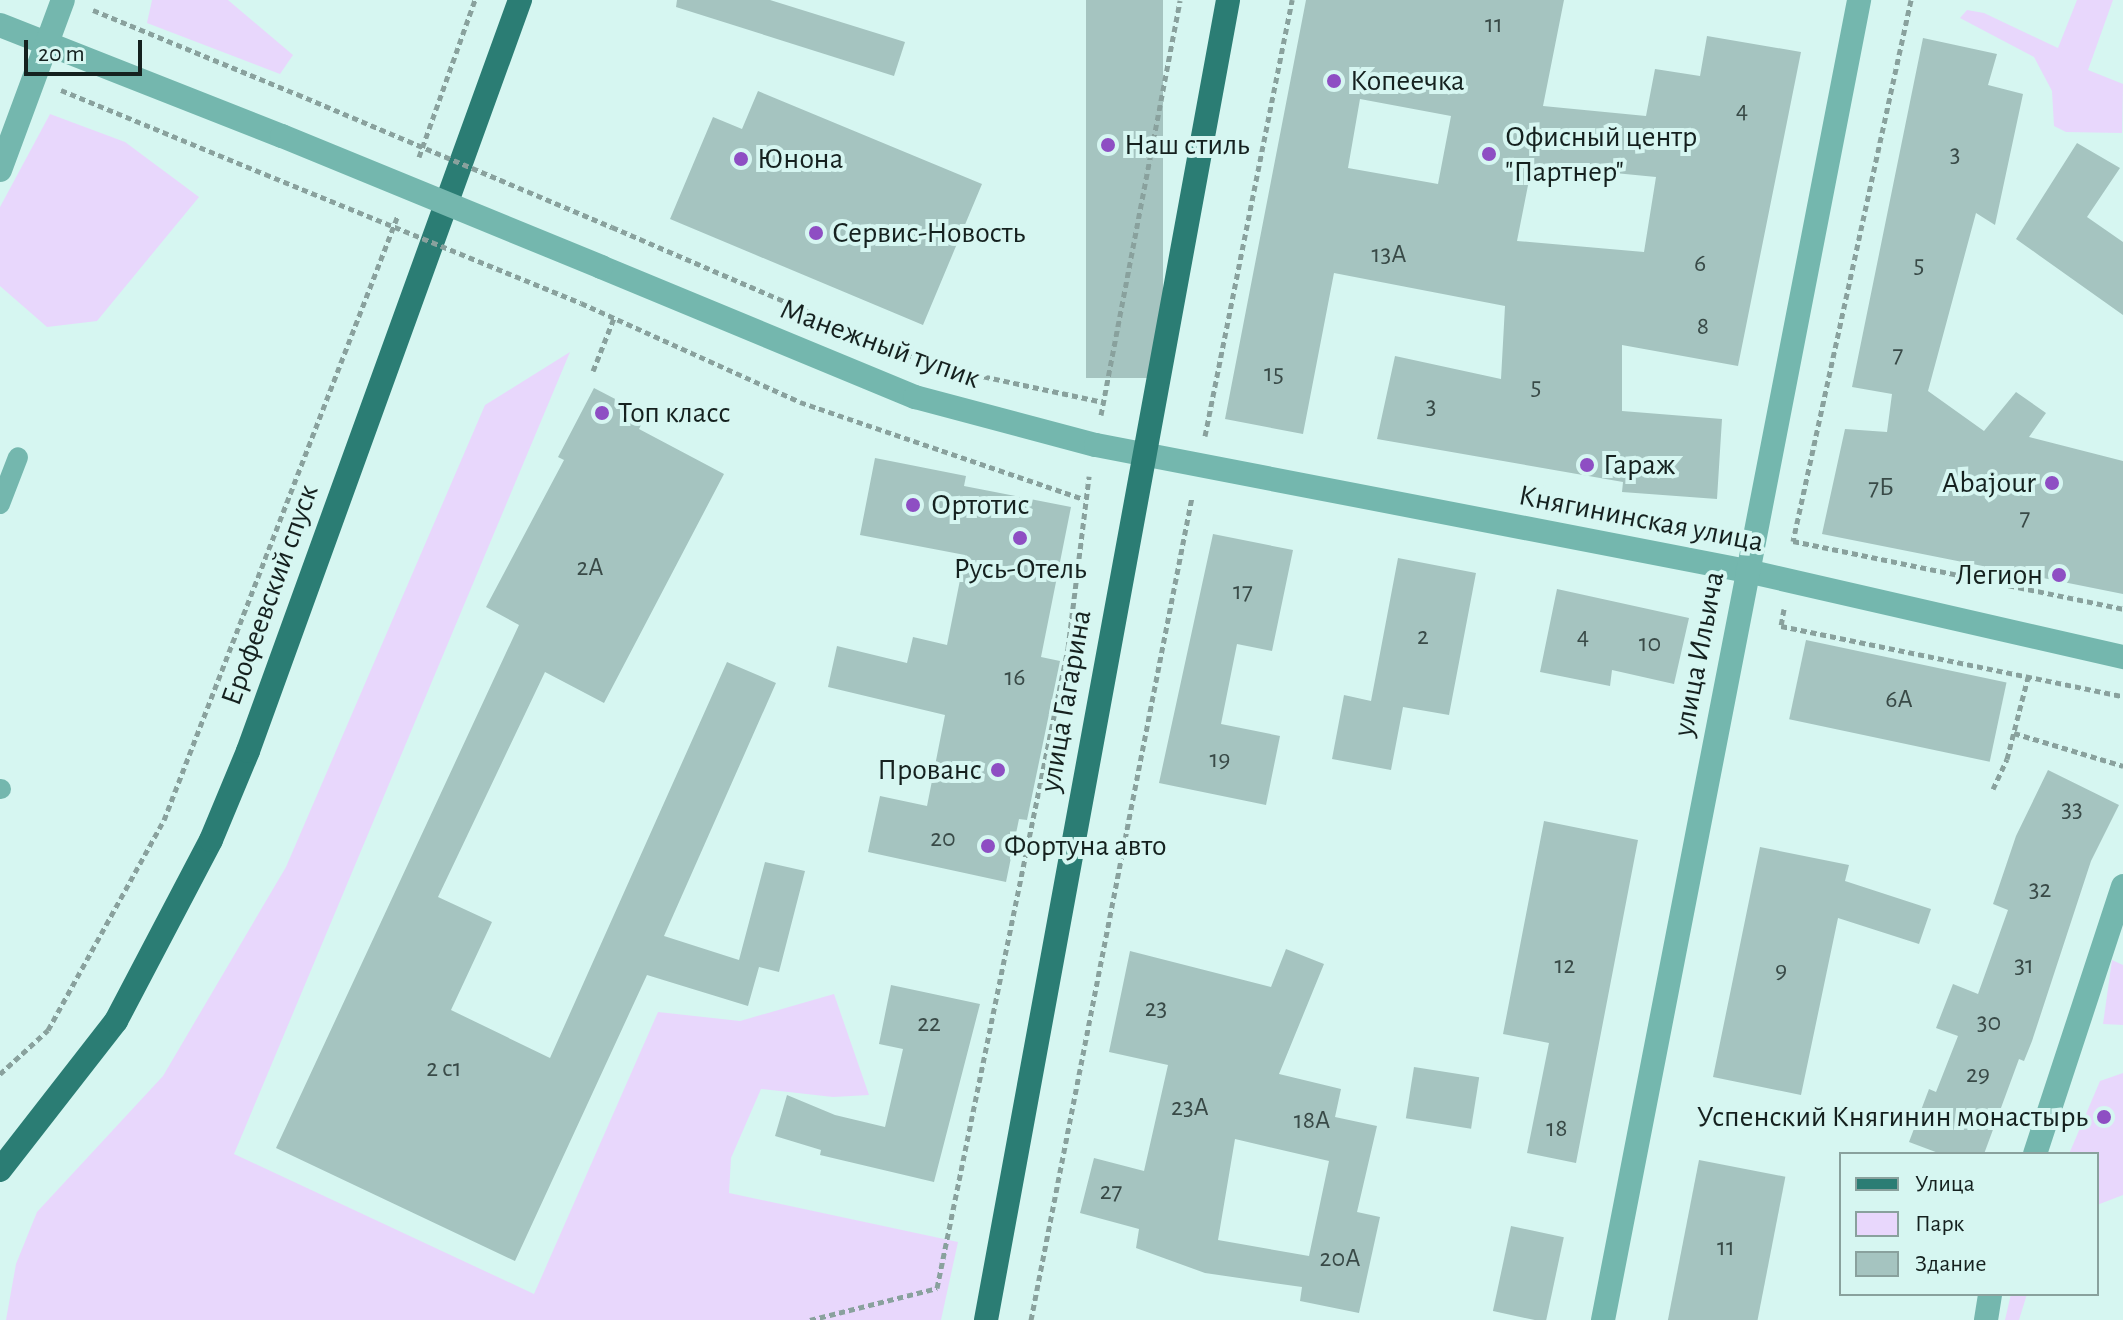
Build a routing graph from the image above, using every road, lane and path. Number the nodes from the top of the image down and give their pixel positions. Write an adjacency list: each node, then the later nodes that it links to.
1 (475, 0): 12 (path)
2 (520, 0): 34 (main road, Ерофеевский спуск)
3 (1180, 0): 17 (path)
4 (1228, 0): 19 (main road, улица Гагарина)
5 (1292, 0): 21 (path)
6 (1859, 0): 24 (street, улица Ильича)
7 (1911, 0): 25 (path)
8 (73, 3): 10 (street); 17 (path, bridge)
9 (0, 25): 10 (street, Манежный тупик)
10 (48, 42): 11 (street); 18 (street, Манежный тупик, bridge)
11 (34, 78): 13 (street); 15 (path, bridge)
12 (417, 162)
13 (0, 170)
14 (401, 207): 32 (path)
15 (614, 318): 16 (path); 22 (path)
16 (593, 371)
17 (1103, 402): 18 (path)
18 (1096, 445): 19 (street, Манежный тупик); 22 (path)
19 (1144, 456): 21 (street, Княгининская улица); 37 (main road, улица Гагарина)
20 (18, 457): 23 (lane)
21 (1198, 467): 24 (street, Княгининская улица); 38 (path)
22 (1084, 499): 36 (path)
23 (0, 504)
24 (1747, 571): 26 (street, Княгининская улица); 39 (street, улица Ильича)
25 (2123, 609)
26 (2123, 657)
27 (2028, 677): 28 (path)
28 (2014, 733): 29 (path); 30 (path)
29 (2123, 766)
30 (1993, 789)
31 (2123, 886): 33 (street)
32 (0, 1074)
33 (2036, 1152)
34 (0, 1170)
35 (1990, 1296): 40 (street)
36 (810, 1320)
37 (986, 1320)
38 (1031, 1320)
39 (1603, 1320)
40 (1986, 1320)

